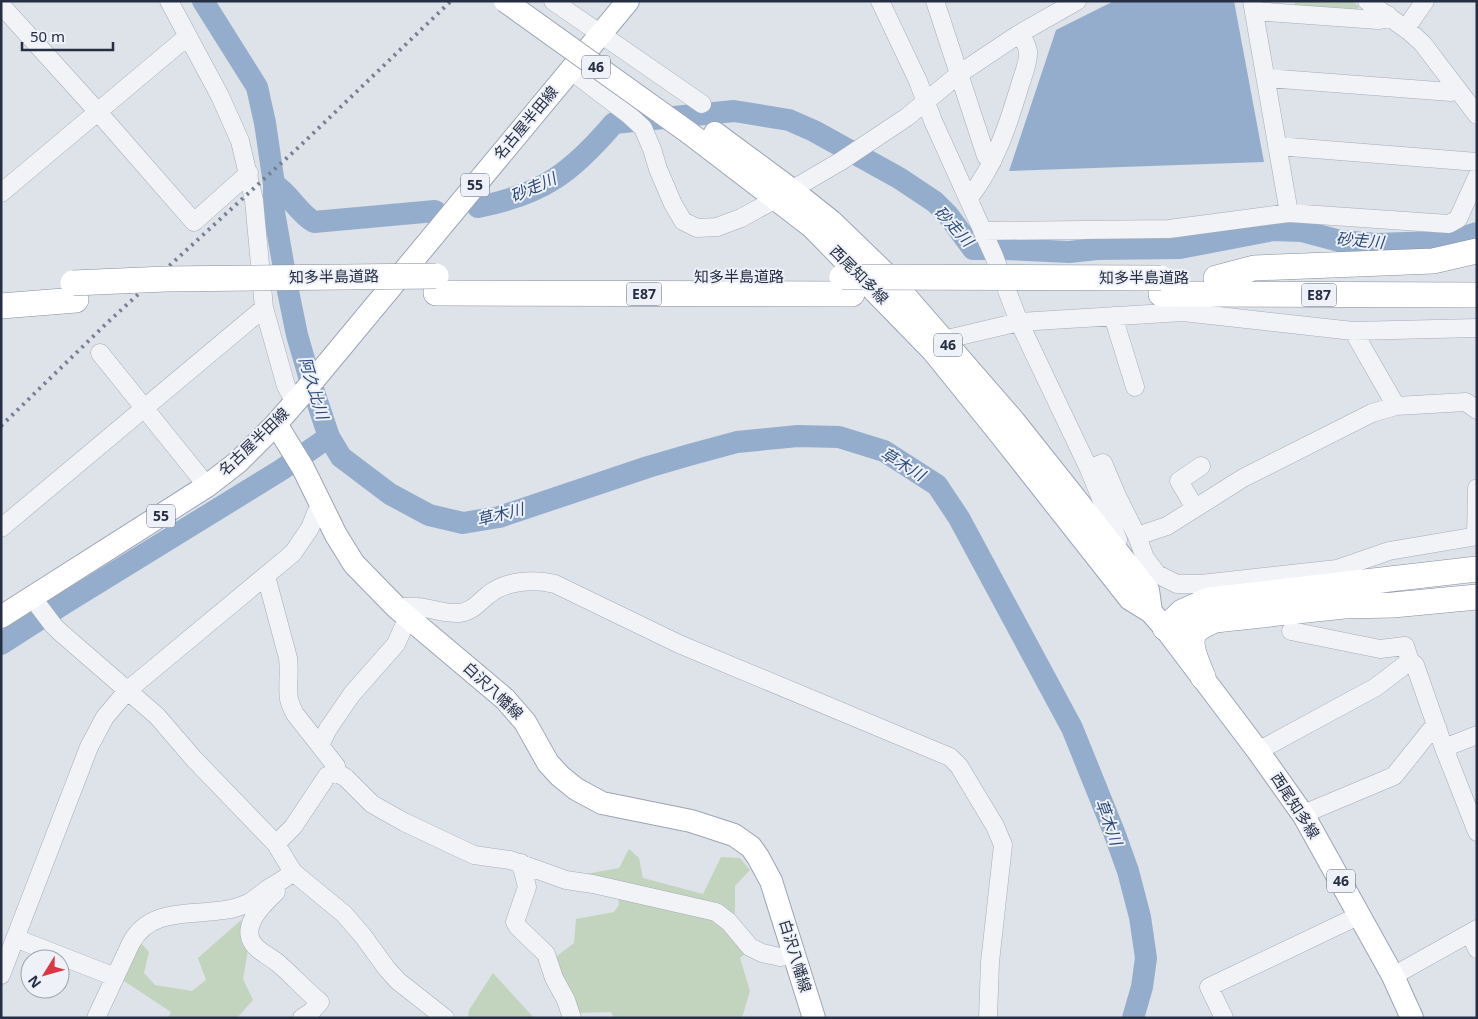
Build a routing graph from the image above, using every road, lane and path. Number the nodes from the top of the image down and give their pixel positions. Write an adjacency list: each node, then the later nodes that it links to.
1 (169, 1): 17 (street)
2 (505, 1): 25 (main road, 西尾知多線 / 46, bridge)
3 (532, 1): 25 (main road, 西尾知多線 / 46)
4 (553, 1): 15 (street)
5 (628, 1): 15 (main road, 名古屋半田線 / 55)
6 (880, 1): 22 (street)
7 (935, 1): 19 (street)
8 (1367, 1): 13 (street)
9 (1425, 1): 14 (street)
10 (2, 4): 23 (street)
11 (1065, 4): 16 (street)
12 (1253, 6): 13 (street); 20 (street)
13 (1388, 15): 14 (street)
14 (1406, 28): 21 (street)
15 (600, 34): 18 (main road, 名古屋半田線 / 55); 25 (street)
16 (1019, 34): 19 (street); 27 (street)
17 (188, 36): 23 (street); 29 (street)
18 (570, 70): 32 (street); 54 (main road, 名古屋半田線 / 55)
19 (959, 74): 22 (street); 27 (street)
20 (1266, 78): 21 (street); 26 (street)
21 (1457, 89): 24 (street)
22 (926, 103): 32 (street); 33 (street)
23 (98, 112): 29 (street); 31 (street)
24 (1477, 115)
25 (696, 119): 32 (main road, 西尾知多線 / 46)
26 (1277, 146): 28 (street); 34 (street)
27 (992, 162): 33 (street)
28 (1477, 162)
29 (249, 173): 46 (street)
30 (1477, 177): 34 (street)
31 (1, 193)
32 (784, 194): 51 (main road, 西尾知多線 / 46); 75 (main road, 西尾知多線 / 46)
33 (969, 198): 35 (street)
34 (1289, 212): 35 (street)
35 (987, 242): 48 (street)
36 (1477, 251): 37 (highway)
37 (1216, 278): 38 (highway, 知多半島道路 / E87); 39 (highway, 知多半島道路 / E87)
38 (1477, 278)
39 (1161, 286): 41 (highway, 知多半島道路 / E87); 42 (highway, 知多半島道路 / E87)
40 (1, 289): 41 (highway, 知多半島道路 / E87)
41 (74, 292): 45 (highway, 知多半島道路 / E87)
42 (1311, 295): 43 (highway, 知多半島道路 / E87); 44 (highway)
43 (1477, 295)
44 (1477, 305)
45 (1, 306)
46 (264, 308): 54 (street); 56 (street)
47 (1113, 316): 48 (street); 50 (street); 53 (street)
48 (1019, 322): 51 (street); 60 (street)
49 (1477, 328): 50 (street)
50 (1353, 331): 55 (street)
51 (944, 340): 75 (main road, 西尾知多線 / 46)
52 (100, 353): 56 (street)
53 (1135, 387)
54 (299, 398): 58 (main road, 名古屋半田線 / 55)
55 (1396, 406): 57 (street); 64 (street)
56 (145, 408): 61 (street); 65 (street)
57 (1477, 410)
58 (276, 424): 61 (main road, 名古屋半田線 / 55); 63 (main road, 白沢八幡線)
59 (1201, 466): 64 (street)
60 (1089, 469): 66 (street); 68 (street)
61 (206, 486): 72 (main road, 名古屋半田線 / 55)
62 (1477, 488): 67 (street)
63 (322, 506): 70 (street); 73 (main road, 白沢八幡線)
64 (1195, 508): 66 (street)
65 (1, 528)
66 (1138, 536): 67 (street)
67 (1476, 536)
68 (1118, 540)
69 (1477, 569): 75 (highway)
70 (266, 576): 80 (street); 83 (street)
71 (1477, 597): 76 (highway)
72 (41, 608): 74 (main road, 名古屋半田線 / 55); 80 (street)
73 (403, 612): 83 (street); 95 (main road, 白沢八幡線); 104 (street)
74 (1, 617)
75 (1158, 620): 76 (highway); 79 (main road, 西尾知多線 / 46)
76 (1215, 620): 79 (highway)
77 (1291, 631): 78 (street)
78 (1410, 661): 81 (street); 85 (street)
79 (1203, 678): 85 (main road, 西尾知多線 / 46)
80 (128, 690): 89 (street); 94 (street)
81 (1437, 727): 84 (street); 87 (street)
82 (1477, 736): 84 (street)
83 (320, 745): 86 (street)
84 (1444, 748): 88 (street)
85 (1258, 751): 87 (main road, 西尾知多線 / 46)
86 (336, 772): 89 (street); 90 (street)
87 (1304, 816): 92 (main road, 西尾知多線 / 46)
88 (1477, 832)
89 (276, 844): 91 (street)
90 (520, 863): 95 (street); 102 (street)
91 (288, 877): 98 (street); 100 (street); 101 (street)
92 (1360, 915): 97 (main road, 西尾知多線 / 46); 105 (street)
93 (1475, 937): 97 (street)
94 (16, 938): 96 (street); 98 (street)
95 (793, 955): 103 (main road, 白沢八幡線)
96 (1, 976)
97 (1393, 976): 106 (main road, 西尾知多線 / 46)
98 (115, 977): 99 (street)
99 (96, 1018)
100 (302, 1018)
101 (446, 1018)
102 (572, 1018)
103 (814, 1018)
104 (988, 1018)
105 (1224, 1018)
106 (1412, 1018)

